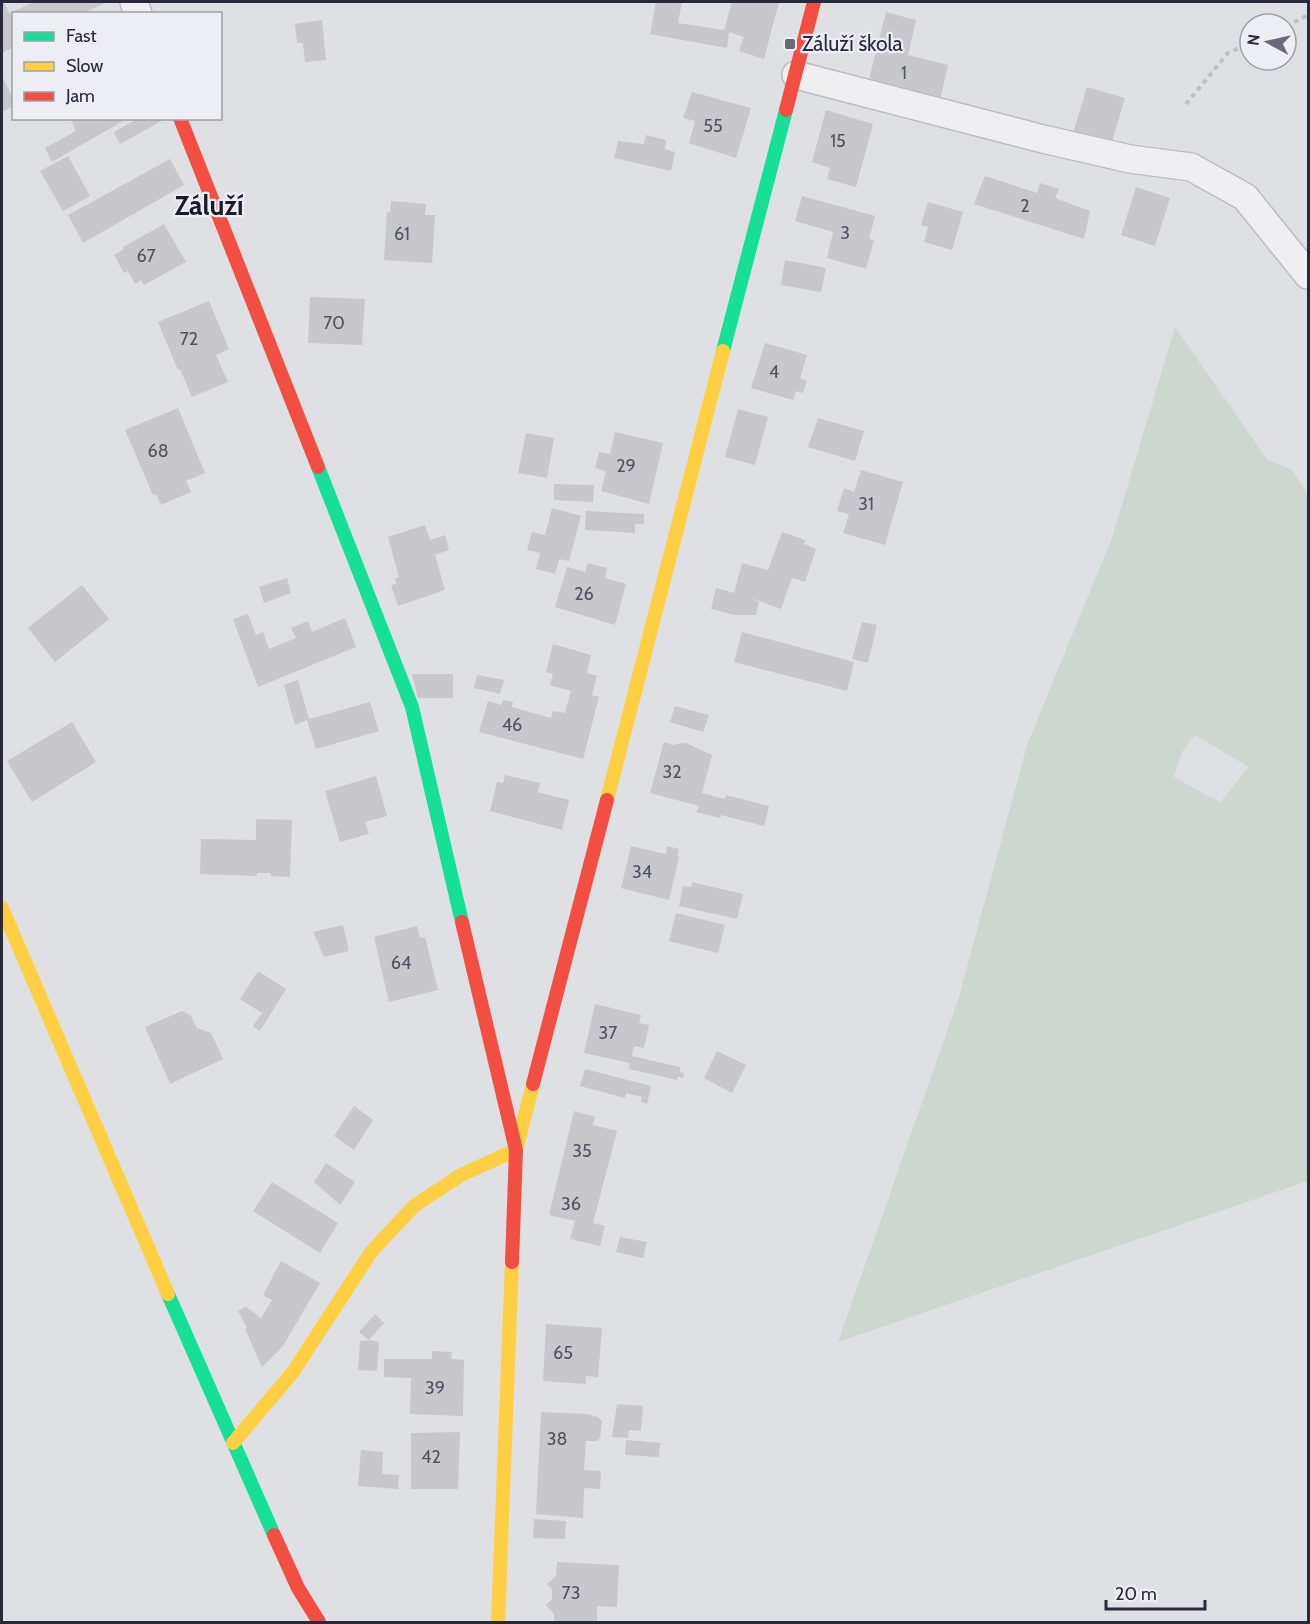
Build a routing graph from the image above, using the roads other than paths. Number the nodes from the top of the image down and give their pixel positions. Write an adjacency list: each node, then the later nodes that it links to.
1 (814, 2): 2 (street)
2 (796, 75): 4 (street); 6 (street)
3 (181, 120): 6 (street)
4 (1308, 275)
5 (2, 908): 7 (street)
6 (516, 1150): 7 (street); 9 (street)
7 (233, 1443): 8 (street)
8 (319, 1623)
9 (498, 1623)

